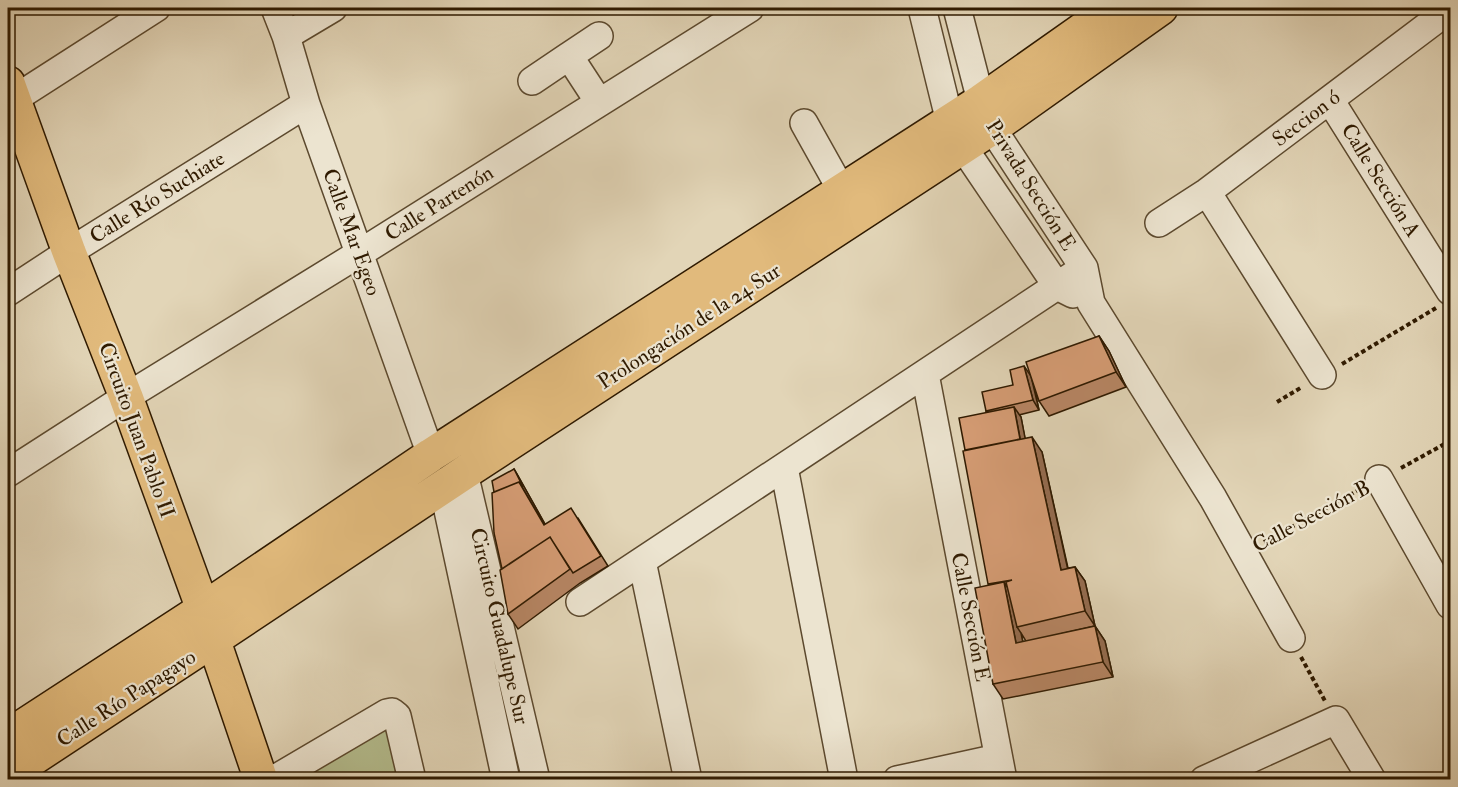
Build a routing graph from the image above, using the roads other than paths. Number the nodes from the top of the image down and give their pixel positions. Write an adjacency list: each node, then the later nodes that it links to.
1 (156, 8): 14 (street)
2 (275, 8): 10 (street, Calle Mar Egeo)
3 (333, 8): 10 (street)
4 (750, 8): 16 (street, Calle Partenón)
5 (922, 8): 20 (street)
6 (957, 8): 18 (street, Privada Sección E)
7 (1113, 8): 18 (main road, Prolongación de la 24 Sur)
8 (1161, 8): 18 (main road, Prolongación de la 24 Sur)
9 (1450, 9): 15 (street, Seccion ó)
10 (286, 36): 17 (street, Calle Mar Egeo)
11 (599, 36): 12 (street)
12 (569, 56): 13 (street); 16 (street)
13 (532, 81)
14 (9, 95): 24 (main road, Circuito Juan Pablo II)
15 (1330, 100): 22 (street, Seccion ó); 29 (street, Calle Sección A)
16 (599, 102): 25 (street, Calle Partenón)
17 (306, 104): 24 (street, Calle Río Suchiate); 25 (street, Calle Mar Egeo)
18 (987, 115): 20 (main road, Prolongación de la 24 Sur); 26 (street, Privada Sección E)
19 (804, 123): 21 (street)
20 (956, 135): 21 (main road, Prolongación de la 24 Sur); 27 (street, Privada Sección E); 38 (main road, Prolongación de la 24 Sur)
21 (842, 191): 34 (main road, Prolongación de la 24 Sur)
22 (1207, 192): 23 (street, Seccion ó); 32 (street)
23 (1159, 222)
24 (69, 252): 28 (street, Calle Río Suchiate); 33 (main road, Circuito Juan Pablo II)
25 (360, 253): 33 (street, Calle Partenón); 34 (street, Calle Mar Egeo)
26 (1084, 268): 27 (street); 30 (street)
27 (1057, 286): 30 (street); 31 (street)
28 (8, 292)
29 (1446, 298)
30 (1091, 303): 43 (street)
31 (924, 374): 35 (street); 46 (street, Calle Sección E)
32 (1322, 375)
33 (126, 397): 36 (street, Calle Partenón); 42 (main road, Circuito Juan Pablo II)
34 (431, 455): 42 (main road, Prolongación de la 24 Sur)
35 (784, 467): 39 (street); 54 (street)
36 (8, 473)
37 (1379, 479): 41 (street, Calle Sección B)
38 (454, 480): 44 (main road, Prolongación de la 24 Sur); 51 (street, Circuito Guadalupe Sur); 52 (street, Circuito Guadalupe Sur)
39 (642, 561): 40 (street); 53 (street)
40 (580, 602)
41 (1450, 605)
42 (203, 609): 44 (main road, Circuito Juan Pablo II); 45 (main road, Calle Río Papagayo)
43 (1291, 638)
44 (213, 640): 47 (main road, Calle Río Papagayo); 48 (main road, Circuito Juan Pablo II)
45 (8, 736)
46 (1001, 769): 55 (street, Calle Sección E)
47 (8, 775)
48 (261, 780)
49 (273, 780): 50 (street)
50 (412, 780)
51 (506, 780)
52 (536, 780)
53 (688, 780)
54 (844, 780)
55 (897, 780)
56 (1204, 780): 57 (street)
57 (1372, 780)

